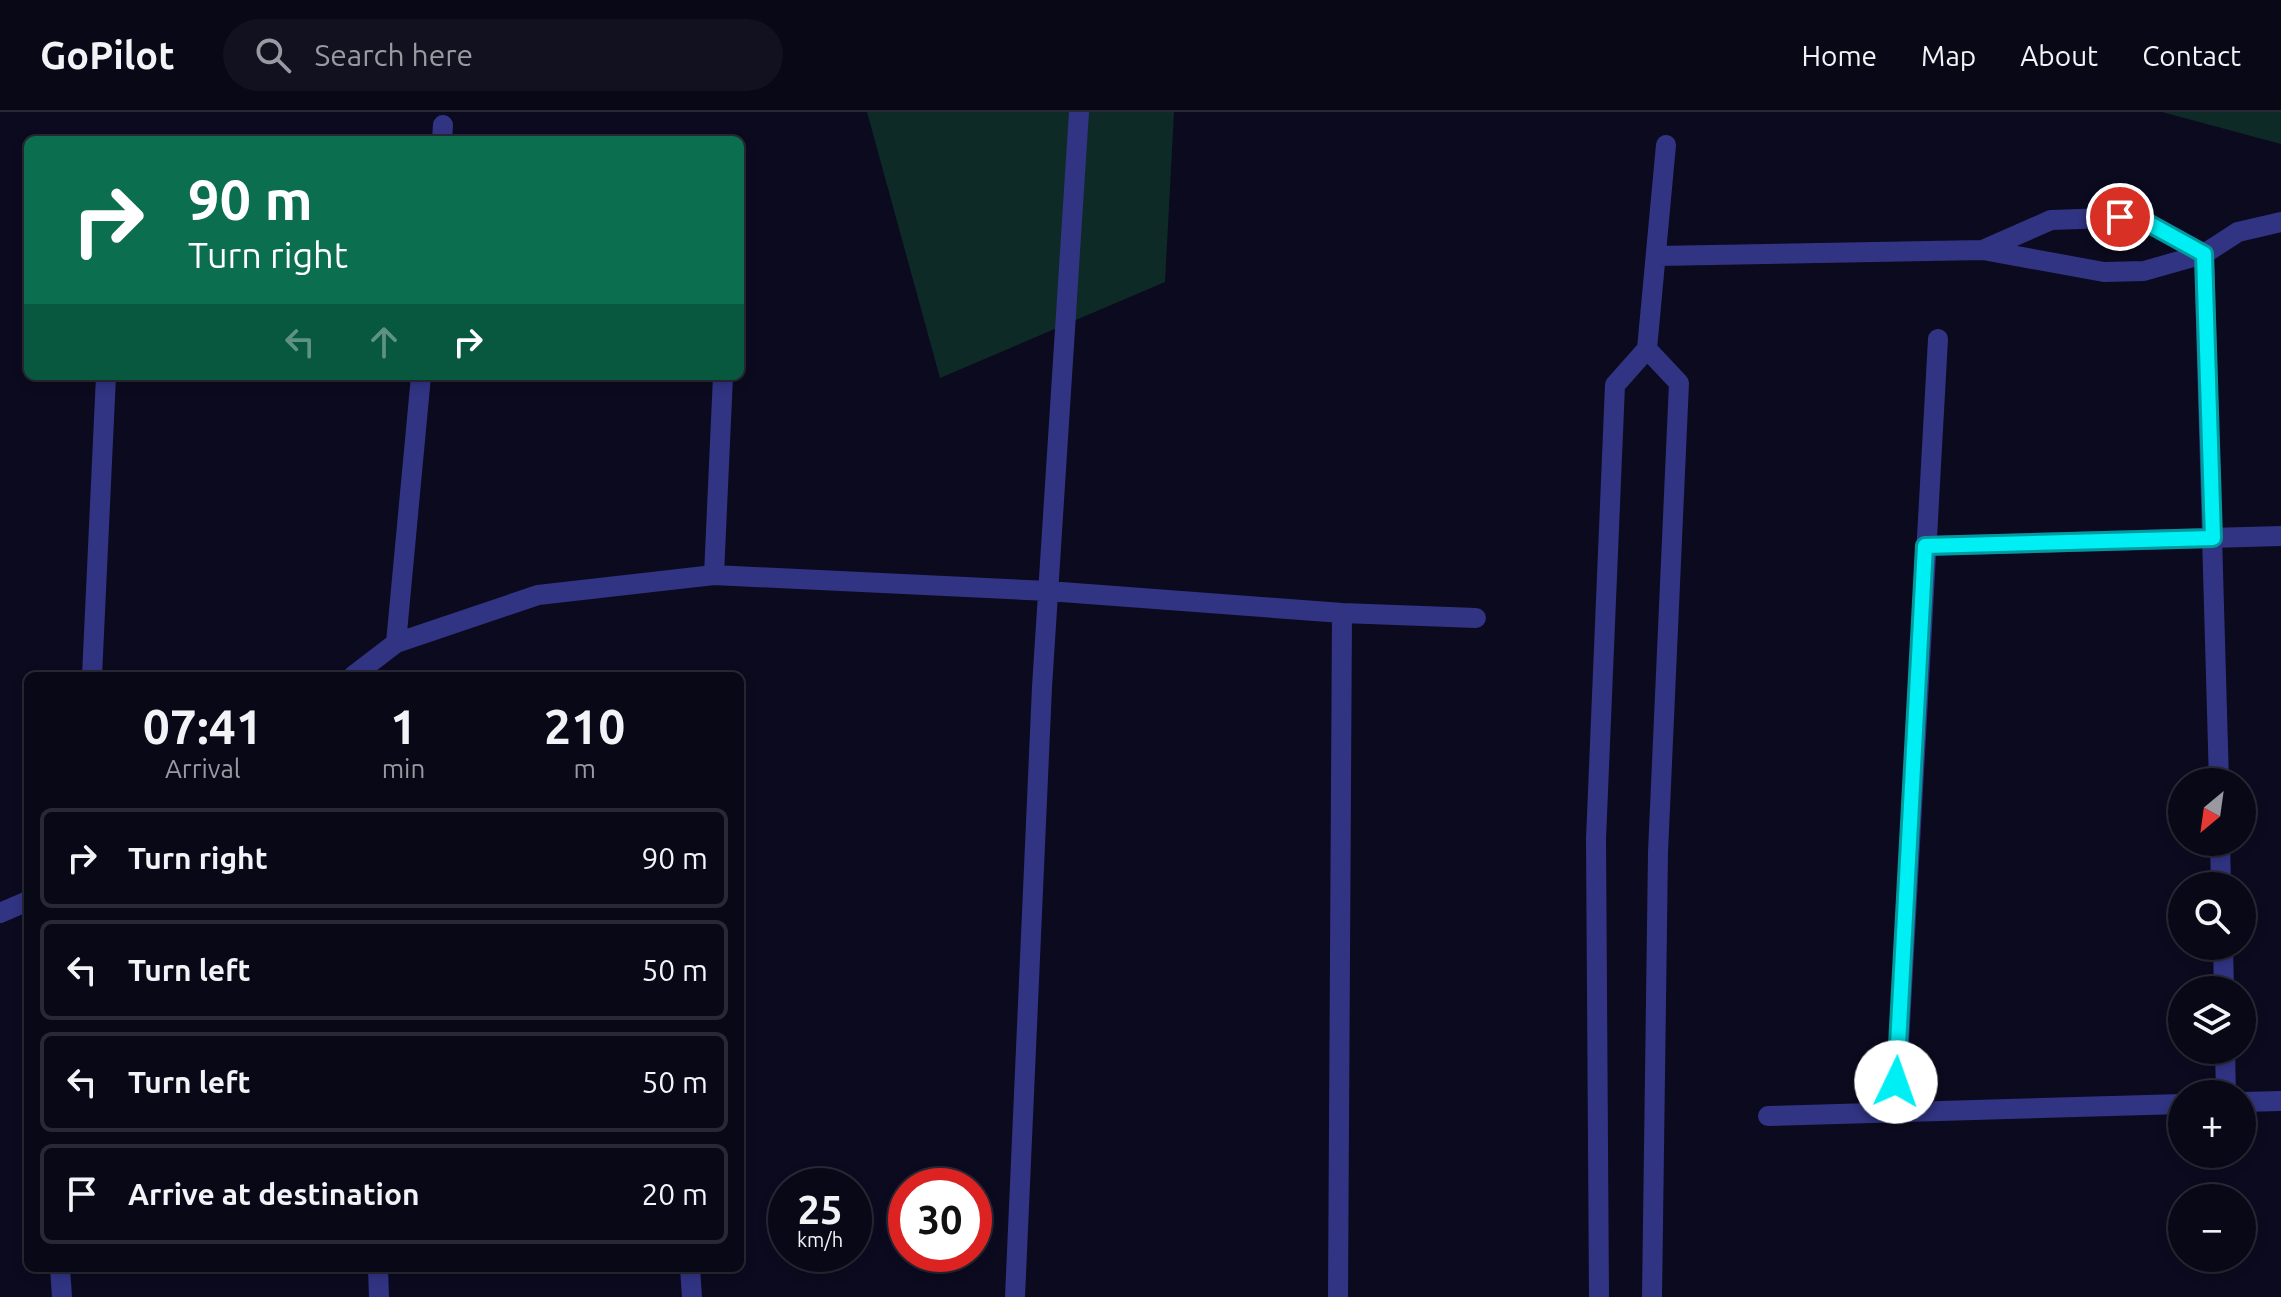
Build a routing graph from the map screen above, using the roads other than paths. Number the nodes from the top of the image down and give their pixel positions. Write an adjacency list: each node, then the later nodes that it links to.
1 (1079, 112): 16 (street)
2 (1666, 145): 6 (street)
3 (2281, 222): 5 (street)
4 (1983, 250): 5 (street); 5 (street); 6 (street)
5 (2204, 254): 13 (street)
6 (1657, 256): 8 (street)
7 (1938, 339): 14 (street)
8 (1647, 349): 38 (street); 39 (street)
9 (106, 380): 20 (street)
10 (421, 380): 19 (street)
11 (723, 380): 15 (street)
12 (2281, 536): 13 (street)
13 (2213, 538): 14 (street); 22 (street)
14 (1925, 546): 28 (street)
15 (714, 575): 16 (street); 19 (street)
16 (1048, 591): 17 (street); 36 (street)
17 (1342, 613): 18 (street); 37 (street)
18 (1476, 618)
19 (396, 643): 21 (street)
20 (92, 672)
21 (358, 672)
22 (2219, 768)
23 (24, 903): 24 (street)
24 (0, 913)
25 (2281, 1101): 26 (street)
26 (2256, 1102)
27 (2168, 1104): 28 (street)
28 (1895, 1114): 29 (street)
29 (1768, 1116)
30 (60, 1272): 33 (street)
31 (378, 1272): 34 (street)
32 (690, 1272): 35 (street)
33 (62, 1297)
34 (379, 1297)
35 (692, 1297)
36 (1015, 1297)
37 (1338, 1297)
38 (1599, 1297)
39 (1652, 1297)

